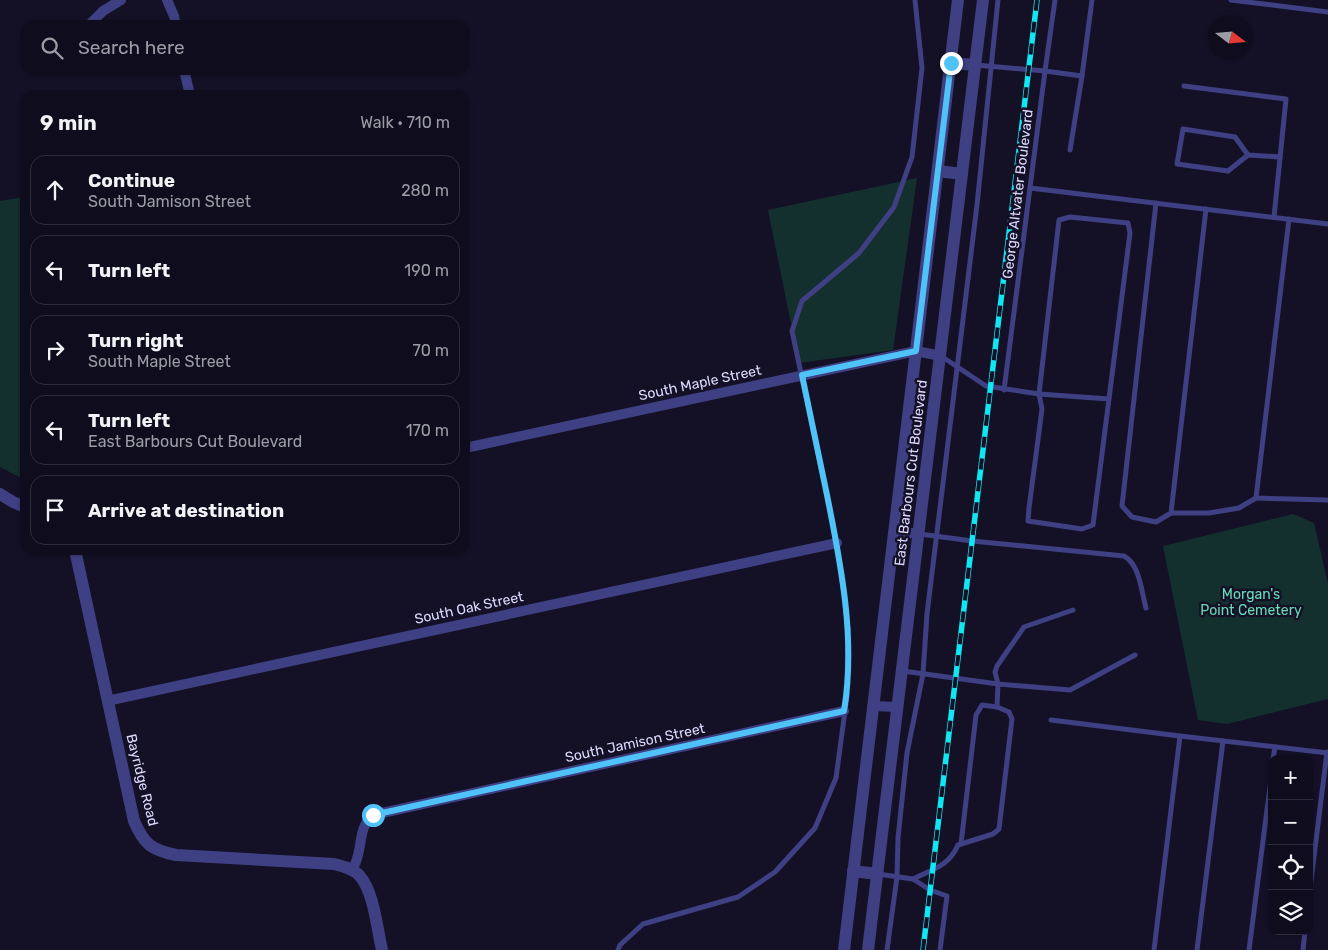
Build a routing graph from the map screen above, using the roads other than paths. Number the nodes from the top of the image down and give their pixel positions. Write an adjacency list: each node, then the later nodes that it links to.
1 (121, 0): 11 (street)
2 (167, 0): 12 (street)
3 (915, 0): 35 (lane)
4 (958, 0): 13 (street, East Barbours Cut Boulevard)
5 (983, 0): 14 (street, East Barbours Cut Boulevard)
6 (998, 0): 15 (lane)
7 (1055, 0): 16 (lane, George Altvater Boulevard)
8 (1092, 0): 18 (lane)
9 (1231, 0): 10 (lane)
10 (1328, 12)
11 (94, 20)
12 (175, 20)
13 (951, 63): 14 (street); 24 (street, East Barbours Cut Boulevard)
14 (975, 65): 15 (lane); 25 (street, East Barbours Cut Boulevard)
15 (991, 67): 16 (lane); 34 (lane)
16 (1045, 71): 18 (lane); 26 (lane, George Altvater Boulevard)
17 (185, 75): 20 (street)
18 (1082, 76): 21 (lane)
19 (1184, 86): 23 (lane)
20 (189, 90)
21 (1070, 150)
22 (1248, 155): 22 (lane); 23 (lane)
23 (1280, 158): 29 (lane)
24 (938, 171): 25 (street); 32 (street, East Barbours Cut Boulevard)
25 (962, 174): 33 (street, East Barbours Cut Boulevard)
26 (1030, 188): 27 (lane); 36 (lane, George Altvater Boulevard)
27 (1156, 203): 28 (lane); 44 (lane)
28 (1206, 209): 29 (lane); 44 (lane)
29 (1274, 217): 30 (lane)
30 (1289, 219): 31 (lane); 41 (lane)
31 (1328, 224)
32 (916, 351): 33 (street, South Maple Street); 35 (street, South Maple Street); 45 (street, East Barbours Cut Boulevard)
33 (941, 356): 34 (lane); 46 (street, East Barbours Cut Boulevard)
34 (957, 367): 36 (lane); 47 (lane)
35 (802, 375): 39 (street, South Maple Street); 48 (lane)
36 (1004, 390): 37 (lane)
37 (1039, 394): 38 (lane); 38 (lane); 38 (lane)
38 (1109, 399)
39 (470, 447)
40 (0, 494): 43 (street)
41 (1256, 498): 42 (lane); 44 (lane)
42 (1328, 500)
43 (20, 504)
44 (1171, 513)
45 (895, 530): 46 (street); 57 (street, East Barbours Cut Boulevard)
46 (919, 534): 47 (lane); 53 (street, East Barbours Cut Boulevard)
47 (936, 536): 50 (lane); 54 (lane)
48 (837, 543): 56 (street, South Oak Street); 60 (lane)
49 (76, 555): 56 (street, Bayridge Road)
50 (1146, 608)
51 (1073, 610): 55 (lane)
52 (1135, 655): 55 (lane)
53 (902, 671): 54 (lane); 58 (street, East Barbours Cut Boulevard)
54 (923, 674): 55 (lane); 72 (lane)
55 (998, 684): 59 (lane)
56 (107, 700): 69 (street, Bayridge Road)
57 (873, 706): 58 (street); 70 (street, East Barbours Cut Boulevard)
58 (897, 707): 71 (street, East Barbours Cut Boulevard)
59 (997, 707): 68 (lane); 68 (lane)
60 (844, 711): 69 (street, South Jamison Street); 77 (lane)
61 (1051, 720): 62 (lane)
62 (1180, 736): 63 (lane); 82 (lane)
63 (1223, 741): 64 (lane); 83 (lane)
64 (1275, 747): 65 (lane); 66 (lane)
65 (1327, 752): 74 (lane)
66 (1274, 755)
67 (1268, 800): 84 (lane)
68 (961, 844): 73 (lane)
69 (352, 870): 76 (street)
70 (853, 871): 71 (street); 78 (street, East Barbours Cut Boulevard)
71 (877, 874): 72 (lane); 79 (street, East Barbours Cut Boulevard)
72 (897, 877): 73 (lane); 80 (lane)
73 (913, 880): 81 (lane)
74 (1310, 890)
75 (1305, 935): 85 (lane)
76 (382, 950)
77 (618, 950)
78 (844, 950)
79 (868, 950)
80 (887, 950)
81 (940, 950)
82 (1154, 950)
83 (1197, 950)
84 (1249, 950)
85 (1303, 950)

